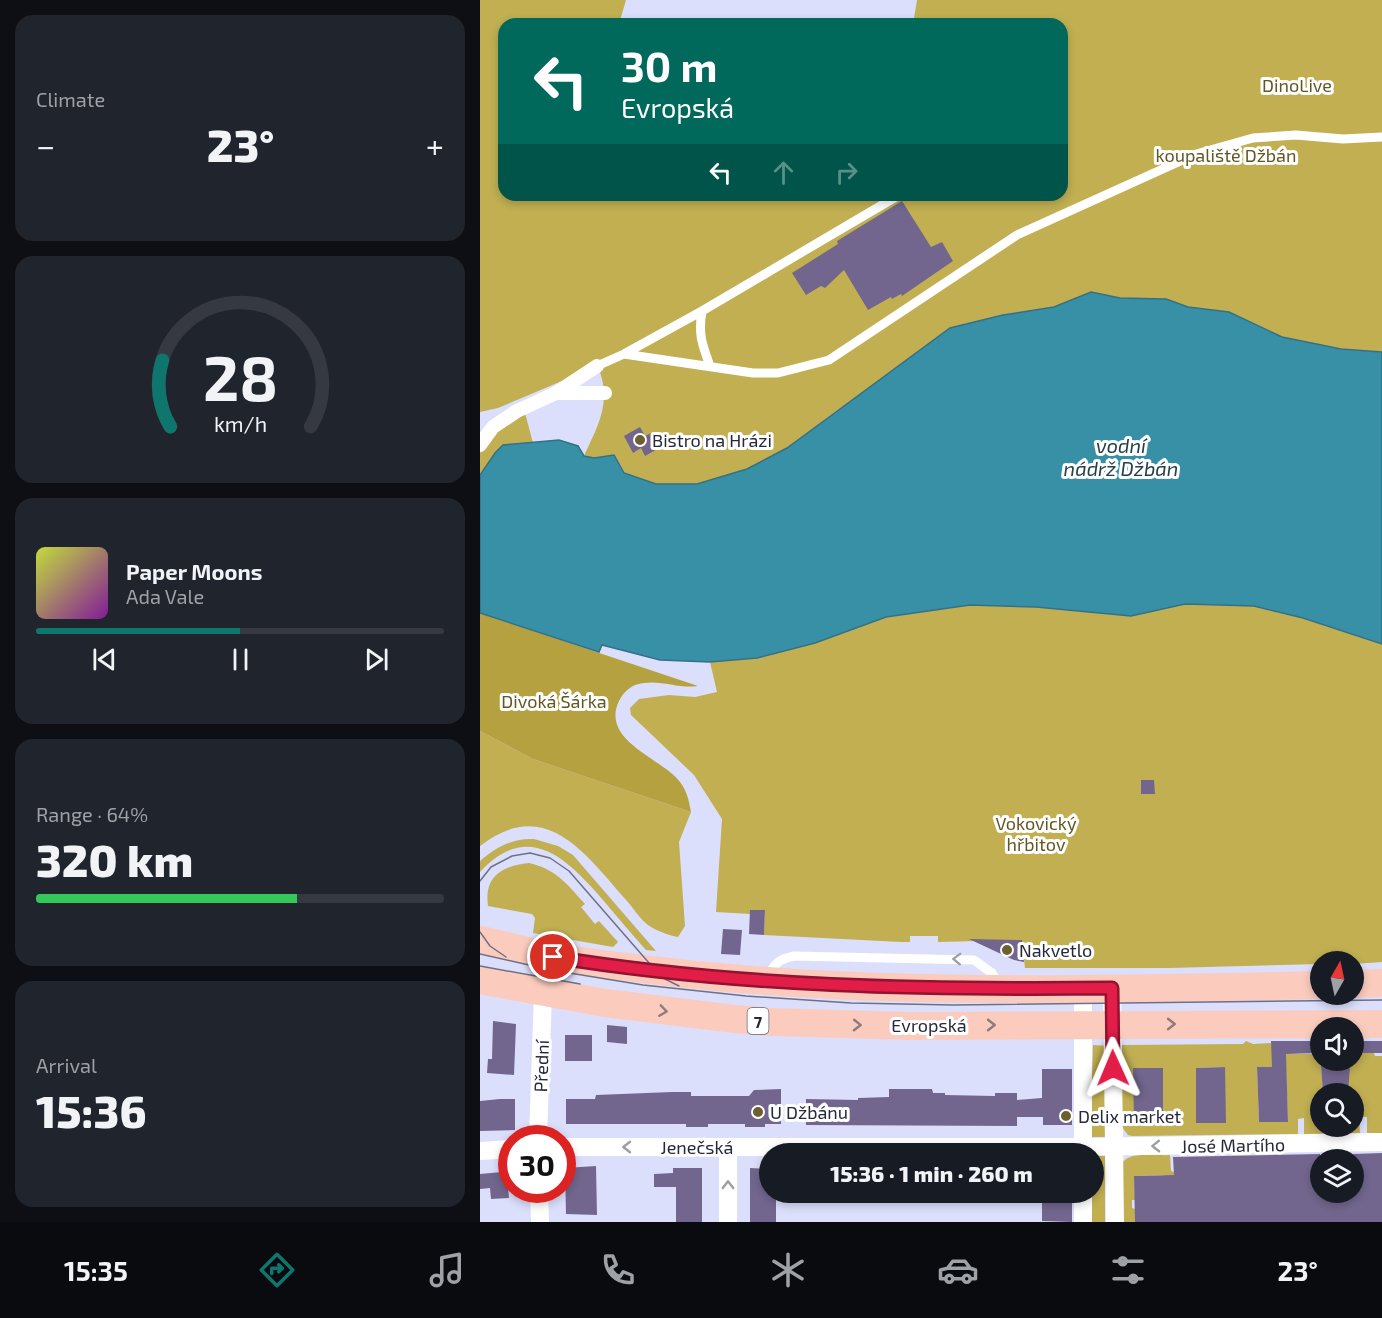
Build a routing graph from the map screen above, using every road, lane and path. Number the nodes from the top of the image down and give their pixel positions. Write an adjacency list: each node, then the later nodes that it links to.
1 (1382, 137): 6 (lane)
2 (888, 201): 3 (lane)
3 (702, 311): 4 (lane); 6 (lane)
4 (624, 354): 5 (lane); 6 (lane)
5 (597, 366): 7 (street)
6 (710, 366)
7 (556, 393): 8 (street); 9 (street)
8 (605, 393)
9 (480, 445)
10 (480, 939): 17 (main road, Evropská / 7, one-way to 10)
11 (480, 980): 16 (main road, Evropská / 7)
12 (1382, 983): 13 (main road)
13 (1364, 984)
14 (1310, 985): 15 (main road, Evropská / 7)
15 (1112, 988): 17 (main road, Evropská / 7); 19 (street)
16 (555, 989): 18 (main road, Evropská / 7, one-way to 18); 21 (street, Přední)
17 (1083, 989): 18 (street)
18 (1083, 1024): 19 (main road, Evropská / 7); 23 (street)
19 (1113, 1024): 20 (main road, Evropská / 7, one-way to 20); 24 (street)
20 (1382, 1024)
21 (539, 1125)
22 (1382, 1142): 24 (street, José Martího, one-way to 24)
23 (1083, 1143)
24 (1114, 1146): 27 (street, José Martího); 36 (street)
25 (728, 1147): 26 (street, Jenečská); 28 (street, Jenečská, one-way to 28); 34 (street, one-way to 25)
26 (759, 1147)
27 (1104, 1147)
28 (576, 1148)
29 (498, 1150): 30 (street)
30 (480, 1151)
31 (539, 1203): 33 (street)
32 (1083, 1203): 35 (street)
33 (540, 1222)
34 (728, 1222)
35 (1083, 1222)
36 (1115, 1222)

